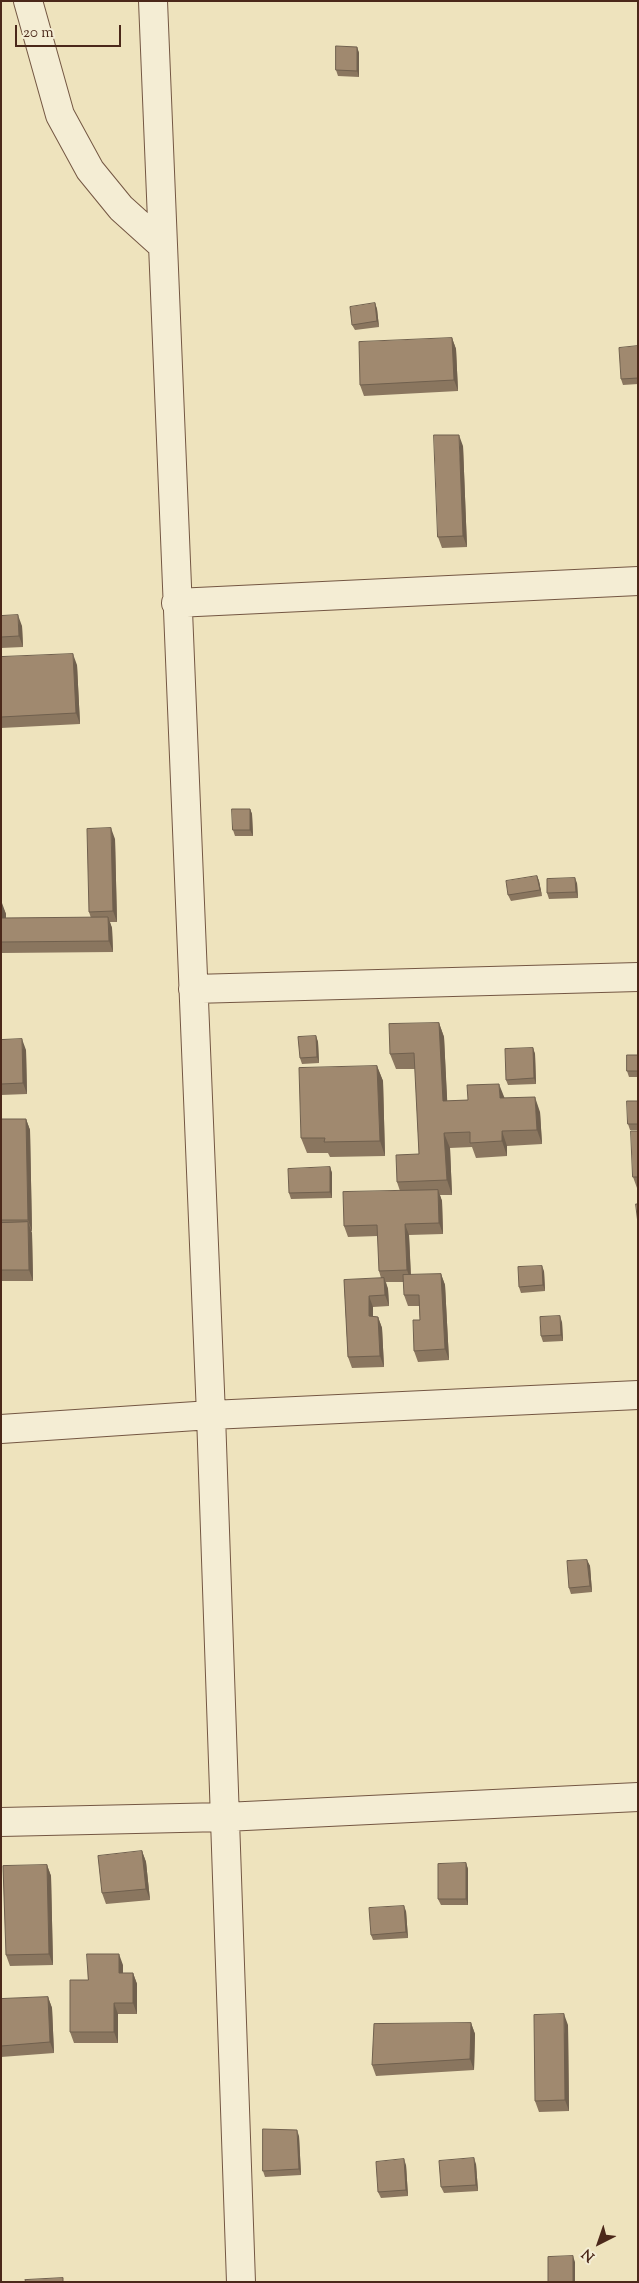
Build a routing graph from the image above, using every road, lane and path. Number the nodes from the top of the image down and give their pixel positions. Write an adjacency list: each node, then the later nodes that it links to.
1 (28, 1): 3 (street)
2 (152, 1): 3 (street)
3 (162, 245): 5 (street)
4 (638, 581): 5 (street)
5 (176, 604): 7 (street)
6 (638, 977): 7 (street)
7 (193, 989): 9 (street)
8 (638, 1395): 9 (street)
9 (211, 1416): 10 (street); 12 (street)
10 (1, 1429)
11 (638, 1798): 12 (street)
12 (225, 1817): 13 (street); 14 (street)
13 (1, 1822)
14 (241, 2282)

